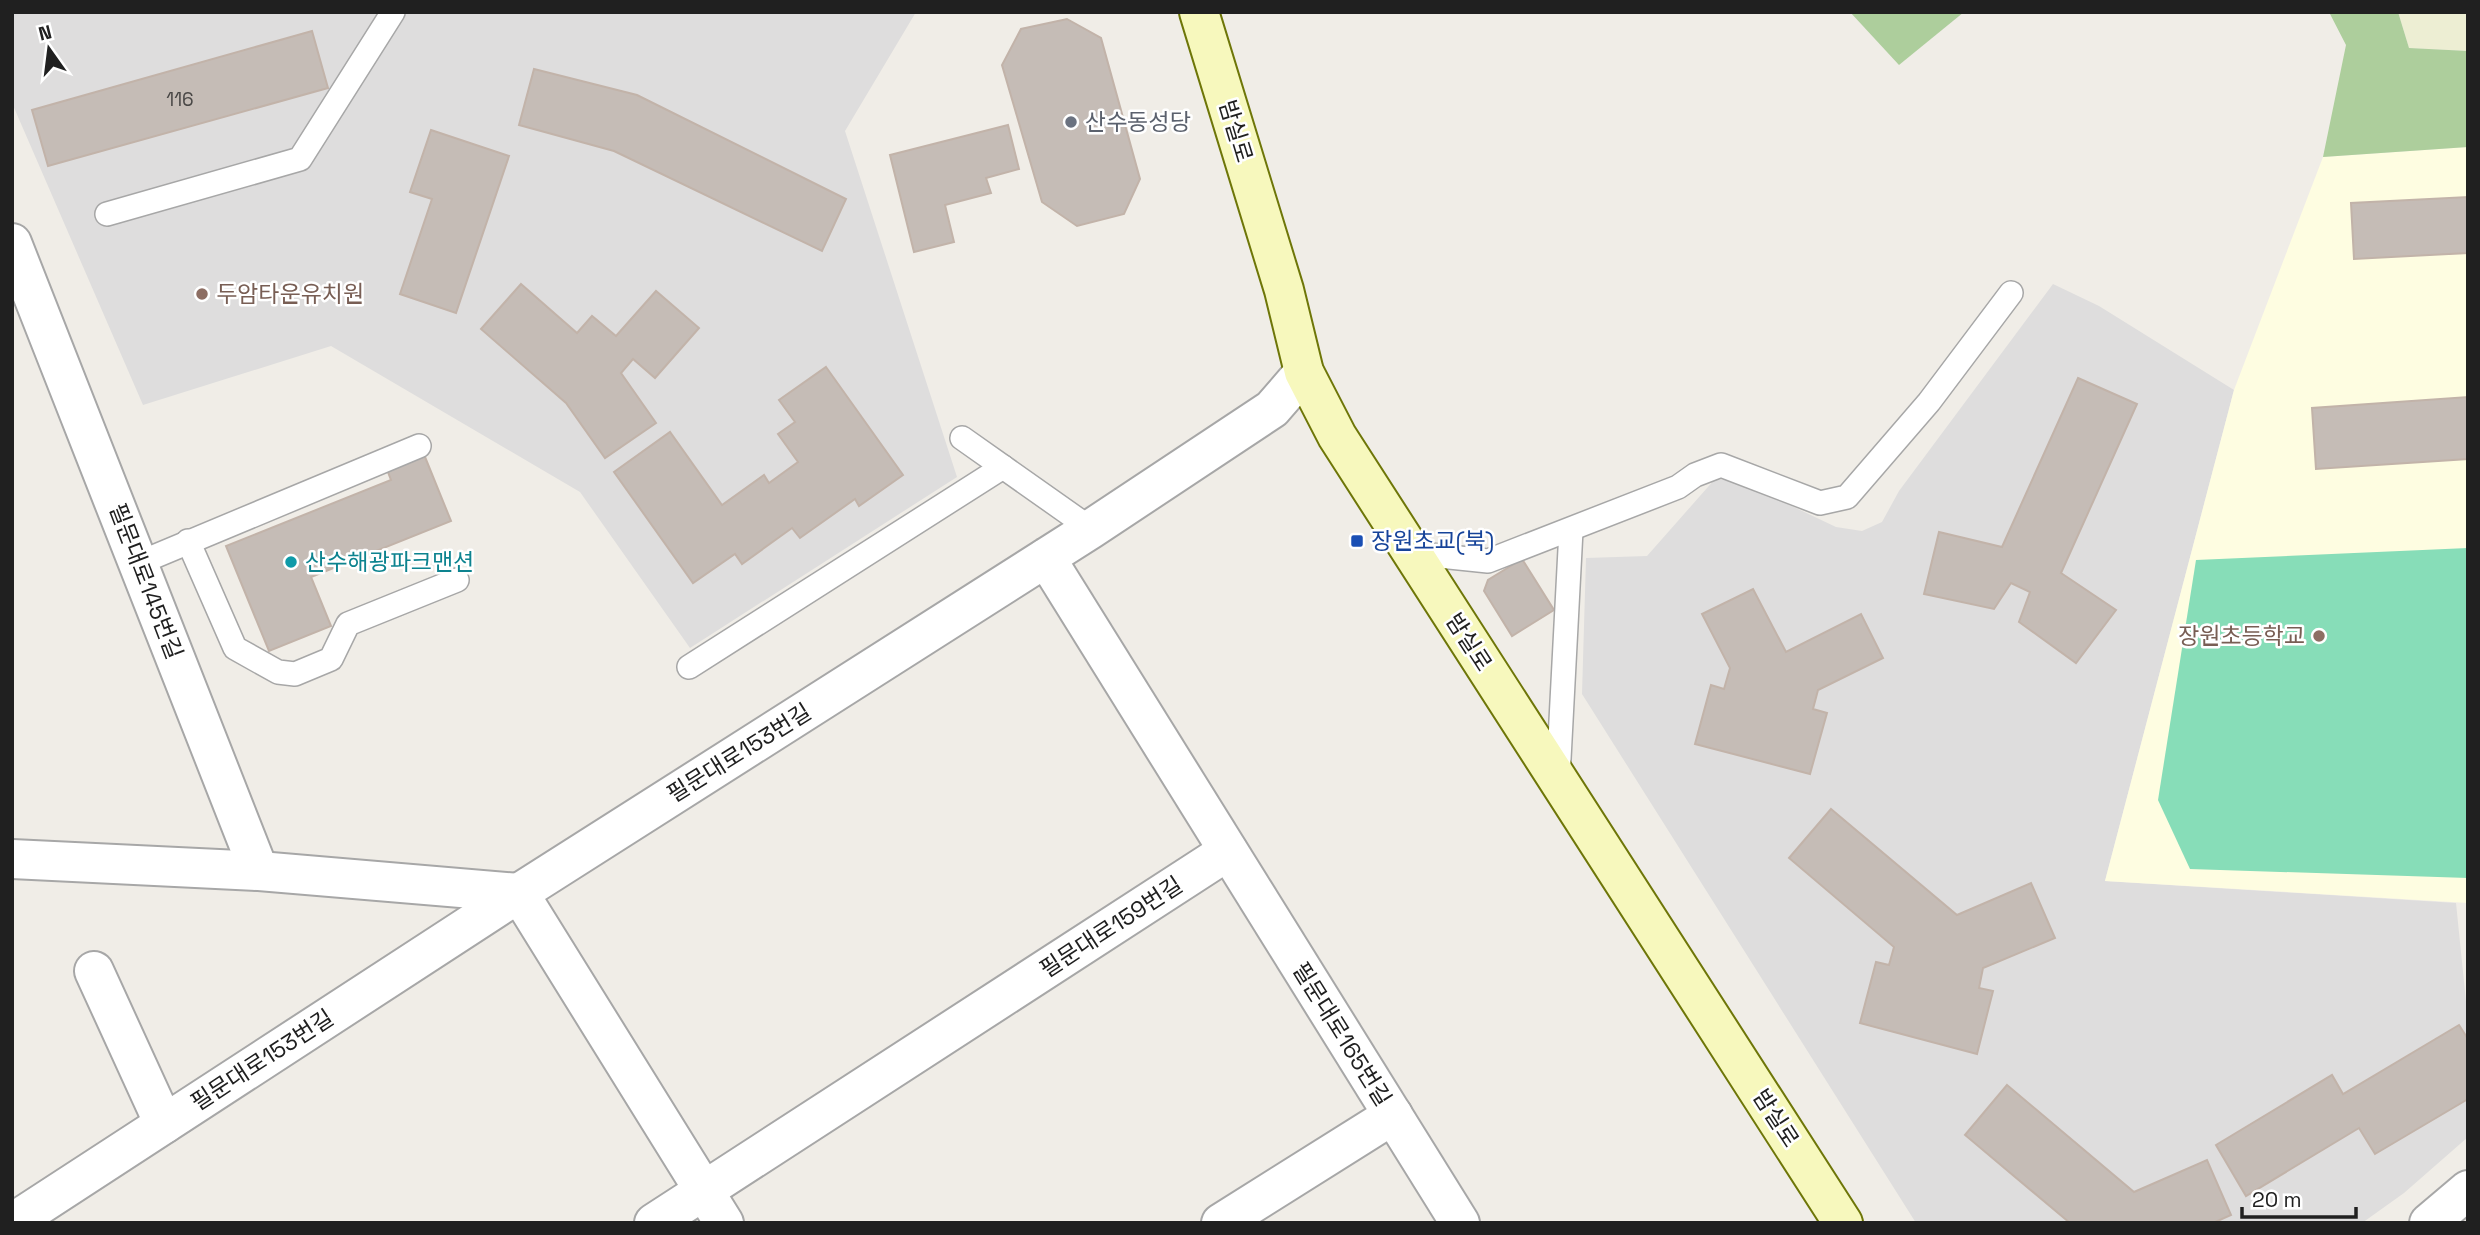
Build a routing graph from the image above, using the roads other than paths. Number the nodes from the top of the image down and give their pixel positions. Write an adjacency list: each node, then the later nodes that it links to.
1 (393, 12): 3 (lane)
2 (1199, 12): 7 (main road, 밤실로)
3 (107, 214)
4 (12, 243): 6 (street, 필문대로145번길)
5 (2011, 293): 12 (lane)
6 (22, 295): 16 (street, 필문대로145번길)
7 (1304, 372): 11 (street, 필문대로153번길); 14 (main road, 밤실로)
8 (962, 438): 10 (lane)
9 (419, 446): 13 (lane)
10 (1003, 467): 11 (lane); 18 (lane)
11 (1091, 529): 15 (street, 필문대로153번길)
12 (1571, 530): 14 (lane); 19 (lane)
13 (188, 541): 16 (lane); 17 (lane)
14 (1412, 552): 19 (main road, 밤실로)
15 (1046, 558): 20 (street); 23 (street, 필문대로153번길)
16 (139, 563): 22 (street, 필문대로145번길)
17 (457, 580)
18 (689, 667)
19 (1558, 781): 33 (main road, 밤실로)
20 (1228, 851): 25 (street, 필문대로165번길); 28 (street, 필문대로159번길)
21 (12, 859): 22 (street)
22 (259, 872): 23 (street)
23 (519, 893): 26 (street, 필문대로153번길); 28 (street)
24 (94, 971): 26 (street, 필문대로153번길)
25 (1393, 1115): 31 (street, 필문대로165번길); 32 (street)
26 (164, 1124): 29 (street, 필문대로153번길)
27 (2468, 1190): 34 (street)
28 (714, 1207): 30 (street, 필문대로159번길)
29 (15, 1213)
30 (654, 1223)
31 (1221, 1223)
32 (1460, 1223)
33 (1843, 1223)
34 (2429, 1223)

